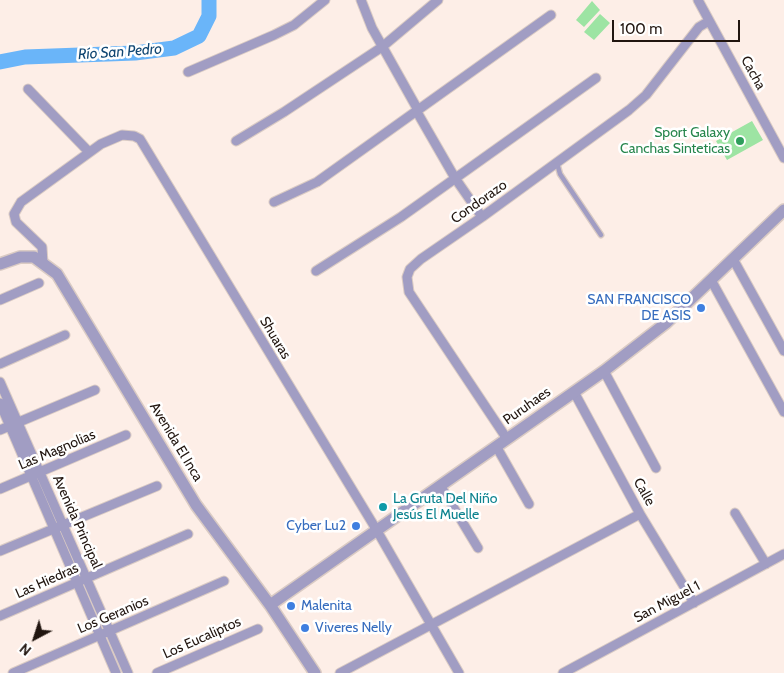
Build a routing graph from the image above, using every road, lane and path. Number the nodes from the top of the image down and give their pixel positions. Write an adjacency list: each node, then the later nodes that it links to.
1 (325, 0): 8 (street)
2 (361, 0): 7 (street)
3 (438, 0): 7 (street)
4 (698, 0): 6 (street, Cacha)
5 (551, 15): 11 (street)
6 (709, 21): 14 (street, Cacha); 15 (street, Condorazo)
7 (382, 47): 11 (street); 12 (street)
8 (188, 72)
9 (596, 78): 16 (street)
10 (28, 89): 13 (street)
11 (417, 112): 16 (street); 17 (street)
12 (236, 141)
13 (89, 152): 22 (street, Shuaras); 51 (street, Shuaras)
14 (784, 158)
15 (557, 163): 19 (street, Condorazo); 20 (lane)
16 (455, 178): 19 (street); 24 (street)
17 (274, 202)
18 (784, 210): 21 (street, Puruhaes)
19 (482, 217): 40 (street, Condorazo)
20 (600, 235)
21 (732, 259): 25 (street, Puruhaes); 29 (street)
22 (43, 262): 23 (street); 61 (street, Avenida El Inca)
23 (0, 264)
24 (316, 271)
25 (711, 280): 31 (street, Puruhaes); 36 (street)
26 (39, 283): 27 (street)
27 (0, 300)
28 (65, 335): 30 (street)
29 (784, 351)
30 (0, 364)
31 (604, 371): 34 (street, Puruhaes); 42 (street)
32 (0, 382): 37 (street, Avenida Principal)
33 (95, 390): 37 (street)
34 (574, 392): 40 (street, Puruhaes); 49 (street, Calle)
35 (0, 403): 37 (street, Avenida Principal)
36 (784, 412)
37 (14, 424): 38 (street); 43 (street, Avenida Principal)
38 (0, 430)
39 (126, 435): 43 (street, Las Magnolias)
40 (507, 439): 41 (street, Puruhaes)
41 (496, 446): 44 (street, Puruhaes); 47 (street)
42 (656, 468)
43 (36, 474): 46 (street, Las Magnolias); 50 (street, Avenida Principal)
44 (440, 485): 51 (street, Puruhaes); 53 (street)
45 (158, 486): 50 (street)
46 (0, 489)
47 (529, 504)
48 (735, 513): 56 (street)
49 (640, 514): 60 (street, Calle); 63 (street)
50 (58, 526): 54 (street); 57 (street, Avenida Principal); 59 (street, Avenida Principal)
51 (376, 530): 61 (street, Puruhaes); 63 (street, Shuaras)
52 (188, 534): 57 (street, Las Hiedras)
53 (478, 548)
54 (0, 552)
55 (784, 554): 56 (street, San Miguel 1)
56 (766, 564): 60 (street, San Miguel 1)
57 (86, 578): 59 (street, Las Hiedras); 65 (street, Avenida Principal)
58 (224, 581): 65 (street, Los Geranios)
59 (77, 582): 62 (street, Las Hiedras); 66 (street, Avenida Principal)
60 (694, 603): 74 (street, San Miguel 1)
61 (270, 605): 71 (street, Avenida El Inca)
62 (0, 616)
63 (431, 624): 72 (street); 73 (street, Shuaras)
64 (258, 629): 70 (street, Los Eucaliptos)
65 (109, 631): 66 (street, Los Geranios); 69 (street, Avenida Principal)
66 (100, 635): 67 (street, Los Geranios); 68 (street, Avenida Principal)
67 (13, 673)
68 (116, 673)
69 (128, 673)
70 (157, 673)
71 (315, 673)
72 (340, 673)
73 (459, 673)
74 (563, 673)

